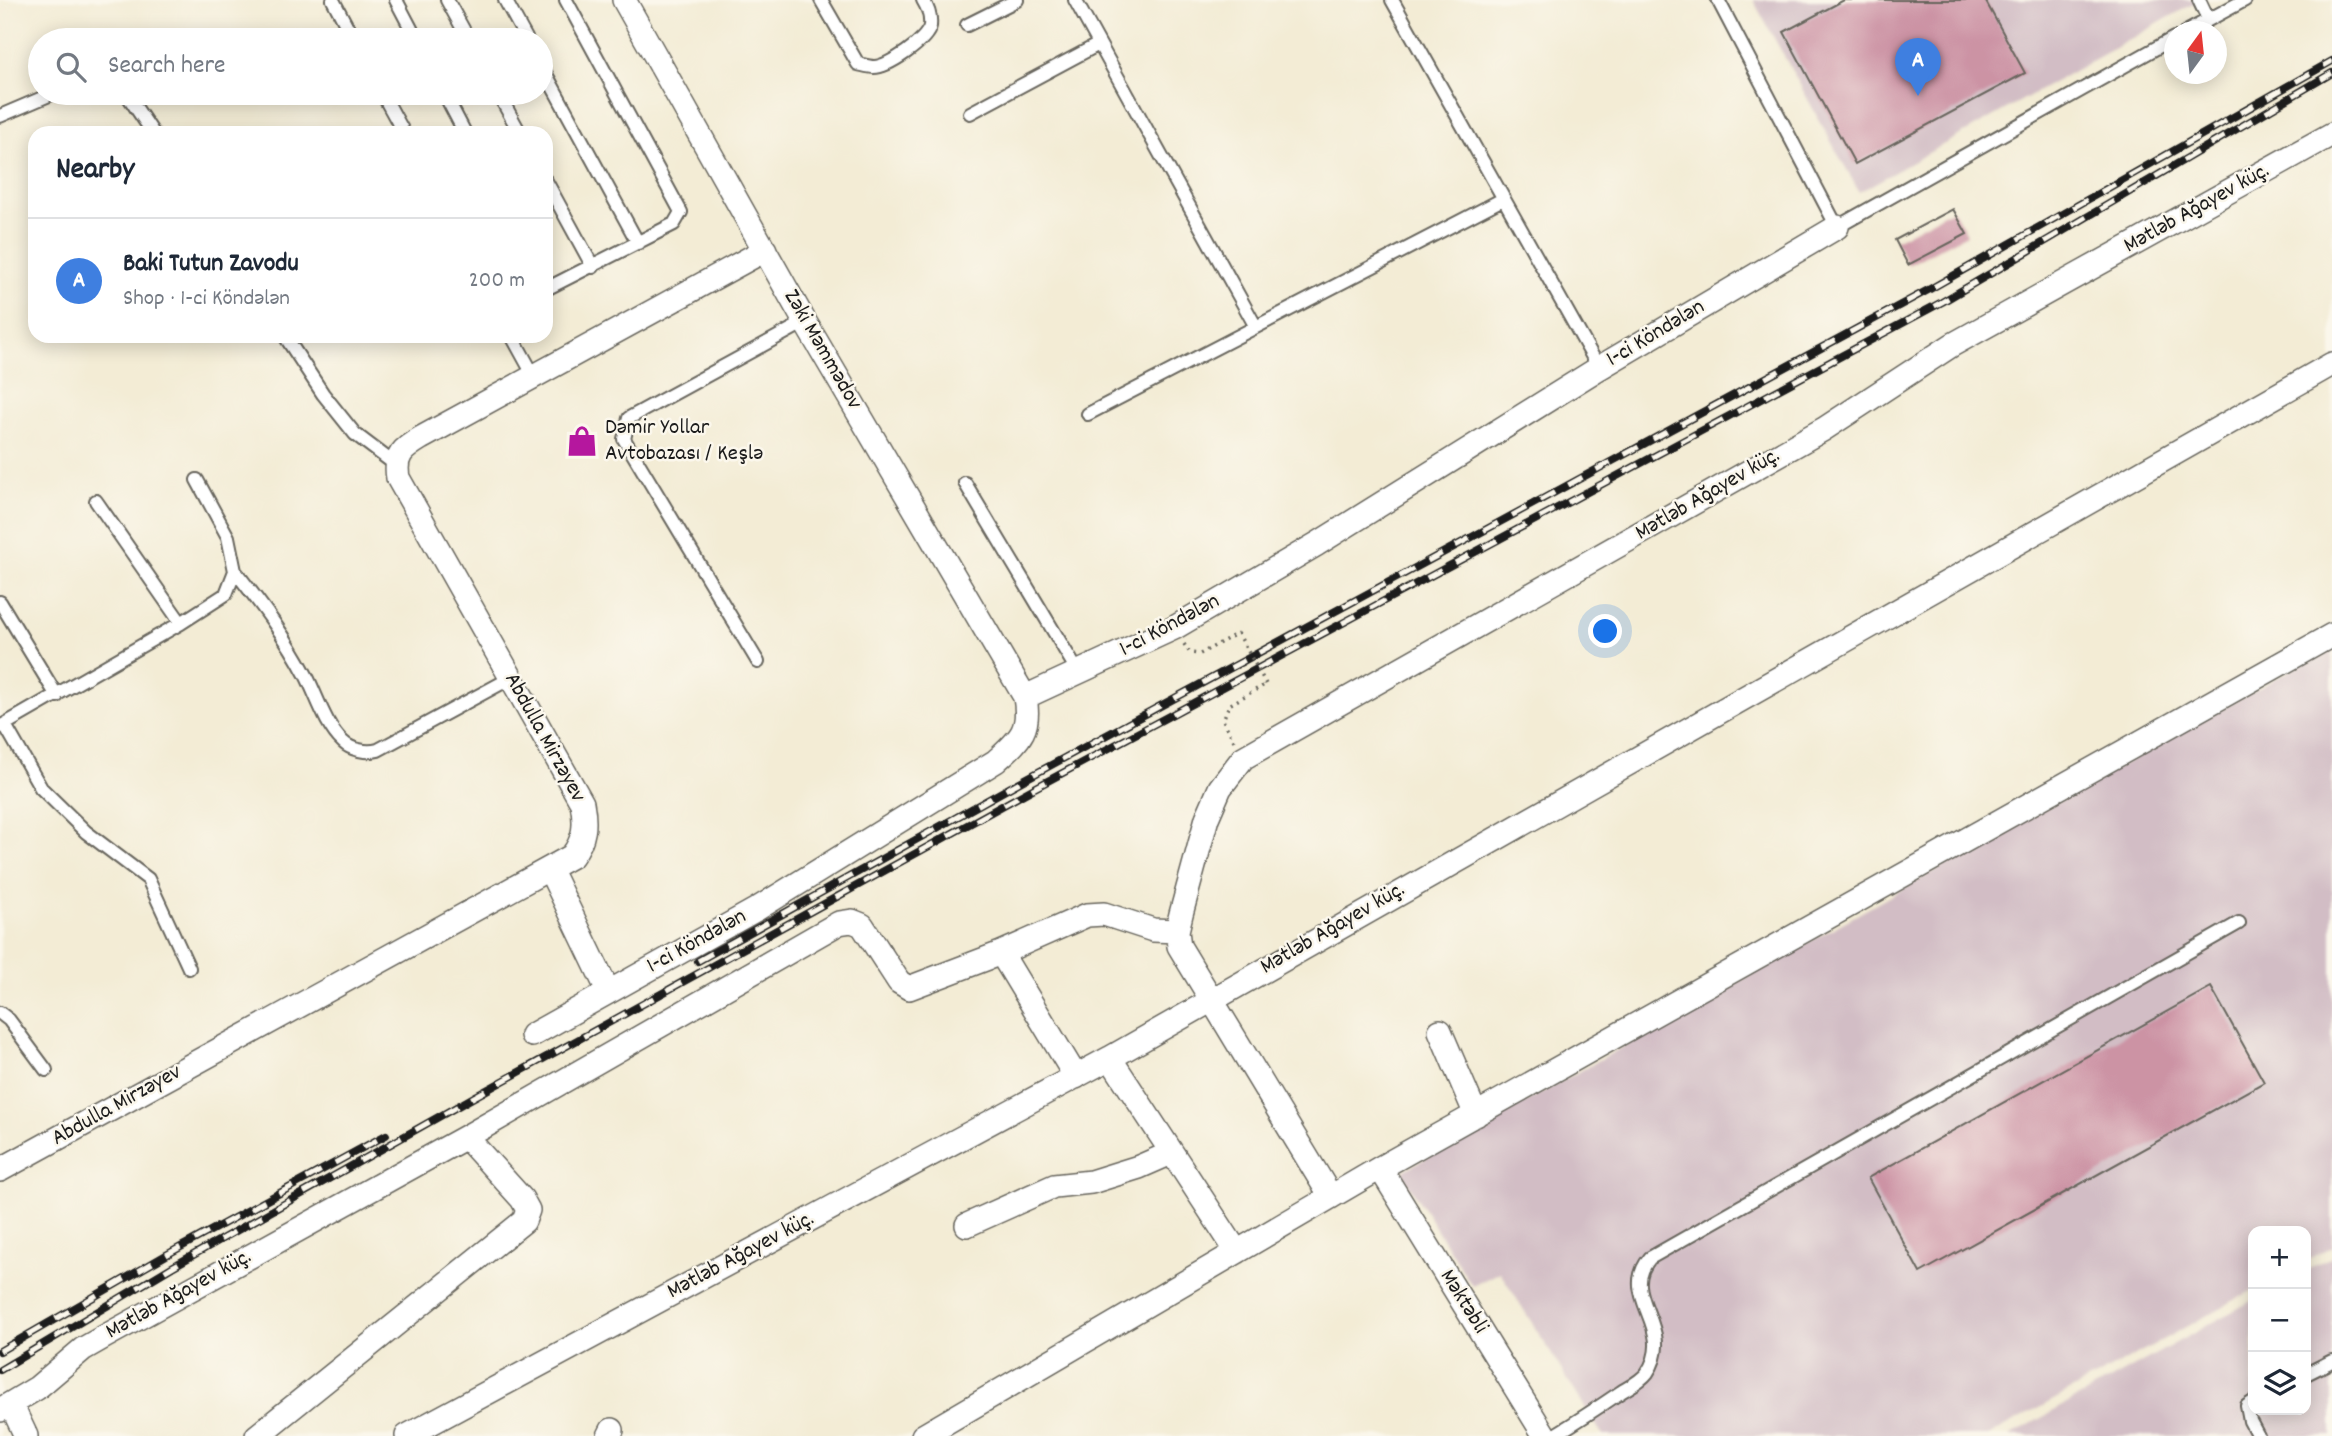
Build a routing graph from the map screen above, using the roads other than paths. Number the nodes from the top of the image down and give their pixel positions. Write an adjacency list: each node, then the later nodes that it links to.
1 (333, 0): 18 (lane)
2 (396, 0): 19 (lane)
3 (447, 0): 20 (lane)
4 (505, 0): 21 (lane)
5 (566, 0): 40 (lane)
6 (624, 0): 41 (street, Zəki Məmmədov)
7 (821, 0): 8 (lane)
8 (923, 0)
9 (1017, 0): 17 (lane)
10 (1075, 0): 22 (lane)
11 (1392, 0): 38 (lane)
12 (1718, 0): 39 (lane)
13 (2199, 0): 15 (lane)
14 (2245, 0): 15 (lane)
15 (2208, 19): 16 (lane)
16 (2205, 21)
17 (967, 25)
18 (348, 28)
19 (411, 28)
20 (462, 28)
21 (520, 28)
22 (1099, 44): 30 (lane); 45 (lane)
23 (2164, 44): 39 (lane)
24 (553, 87): 40 (lane)
25 (28, 104): 31 (lane)
26 (134, 105): 32 (lane)
27 (389, 105): 33 (lane)
28 (450, 105): 34 (lane)
29 (505, 105): 35 (lane)
30 (970, 113)
31 (0, 116)
32 (148, 126)
33 (400, 126)
34 (461, 126)
35 (516, 126)
36 (2332, 134): 68 (street, Mətləb Ağayev küç.)
37 (553, 194): 42 (lane)
38 (1503, 199): 45 (lane); 49 (lane)
39 (1837, 226): 49 (street, 1-ci Köndələn)
40 (638, 243): 42 (lane)
41 (765, 250): 44 (street, Zəki Məmmədov); 50 (street)
42 (593, 267): 43 (lane)
43 (553, 286)
44 (805, 322): 60 (lane); 64 (street, Zəki Məmmədov)
45 (1256, 327): 51 (lane)
46 (290, 343): 52 (lane)
47 (516, 343): 50 (lane)
48 (2332, 364): 72 (street, Mətləb Ağayev küç.)
49 (1599, 368): 61 (street, 1-ci Köndələn)
50 (534, 376): 52 (street)
51 (1088, 414)
52 (396, 464): 62 (street, Abdulla Mirzəyev)
53 (197, 480): 56 (lane)
54 (965, 483): 61 (lane)
55 (96, 500): 58 (lane)
56 (235, 571): 58 (lane); 62 (lane)
57 (0, 601): 63 (lane)
58 (181, 623): 63 (lane)
59 (2332, 635): 79 (street)
60 (758, 662)
61 (1078, 673): 64 (street, 1-ci Köndələn)
62 (511, 678): 66 (street, Abdulla Mirzəyev)
63 (57, 696): 65 (lane)
64 (1025, 697): 71 (street, 1-ci Köndələn)
65 (2, 726): 70 (lane)
66 (550, 870): 71 (street); 83 (street, Abdulla Mirzəyev)
67 (2239, 923): 98 (lane)
68 (1178, 931): 69 (street, Mətləb Ağayev küç.); 72 (street)
69 (1001, 953): 78 (street); 80 (street, Mətləb Ağayev küç.)
70 (189, 968)
71 (608, 991): 75 (street, 1-ci Köndələn)
72 (1211, 998): 76 (street, Mətləb Ağayev küç.); 84 (street)
73 (0, 1013): 77 (lane)
74 (1440, 1031): 79 (street)
75 (532, 1035)
76 (1110, 1058): 78 (street, Mətləb Ağayev küç.); 81 (street)
77 (46, 1070)
78 (1076, 1077): 94 (street, Mətləb Ağayev küç.)
79 (1476, 1115): 82 (street)
80 (466, 1137): 89 (street, Mətləb Ağayev küç.); 93 (street)
81 (1171, 1153): 85 (street); 86 (street)
82 (1380, 1168): 84 (street); 97 (street, Məktəbli)
83 (0, 1170)
84 (1331, 1197): 86 (street)
85 (967, 1225)
86 (1237, 1252): 90 (street)
87 (2332, 1361): 88 (lane)
88 (2311, 1372)
89 (5, 1407): 92 (street)
90 (965, 1413): 95 (street); 96 (street)
91 (2249, 1415): 99 (lane)
92 (26, 1436)
93 (257, 1436)
94 (407, 1436)
95 (923, 1436)
96 (954, 1436)
97 (1545, 1436)
98 (1553, 1436)
99 (2258, 1436)

